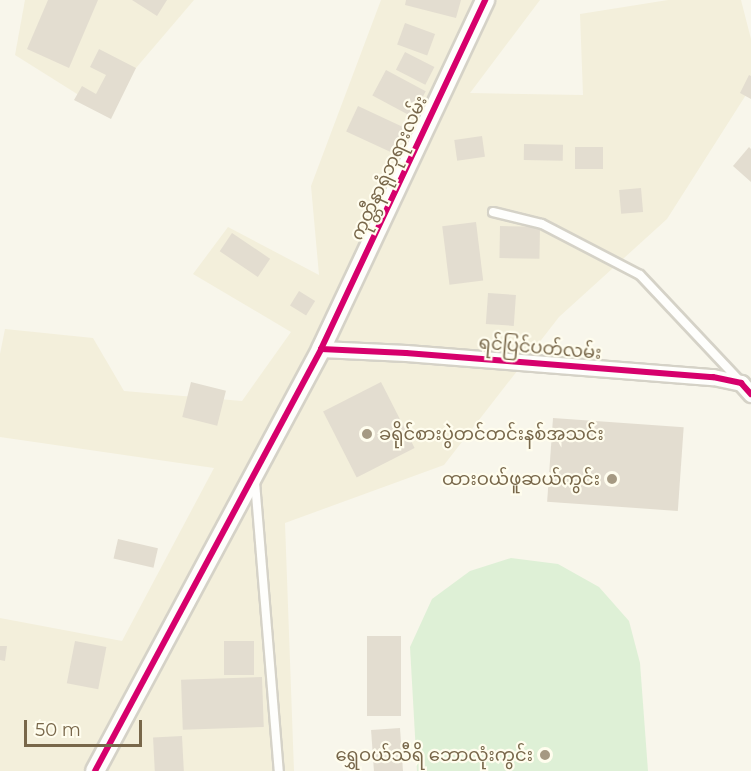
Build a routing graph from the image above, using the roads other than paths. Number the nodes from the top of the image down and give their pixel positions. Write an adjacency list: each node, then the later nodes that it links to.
1 (485, 0): 3 (street, ကုတ္တီနာရုံဘုရားလမ်း)
2 (494, 212): 4 (lane)
3 (321, 349): 4 (street, ရင်ပြင်ပတ်လမ်း); 5 (street, ကုတ္တီနာရုံဘုရားလမ်း)
4 (746, 388)
5 (254, 469): 6 (street, ကုတ္တီနာရုံဘုရားလမ်း); 7 (lane)
6 (95, 771)
7 (279, 771)

